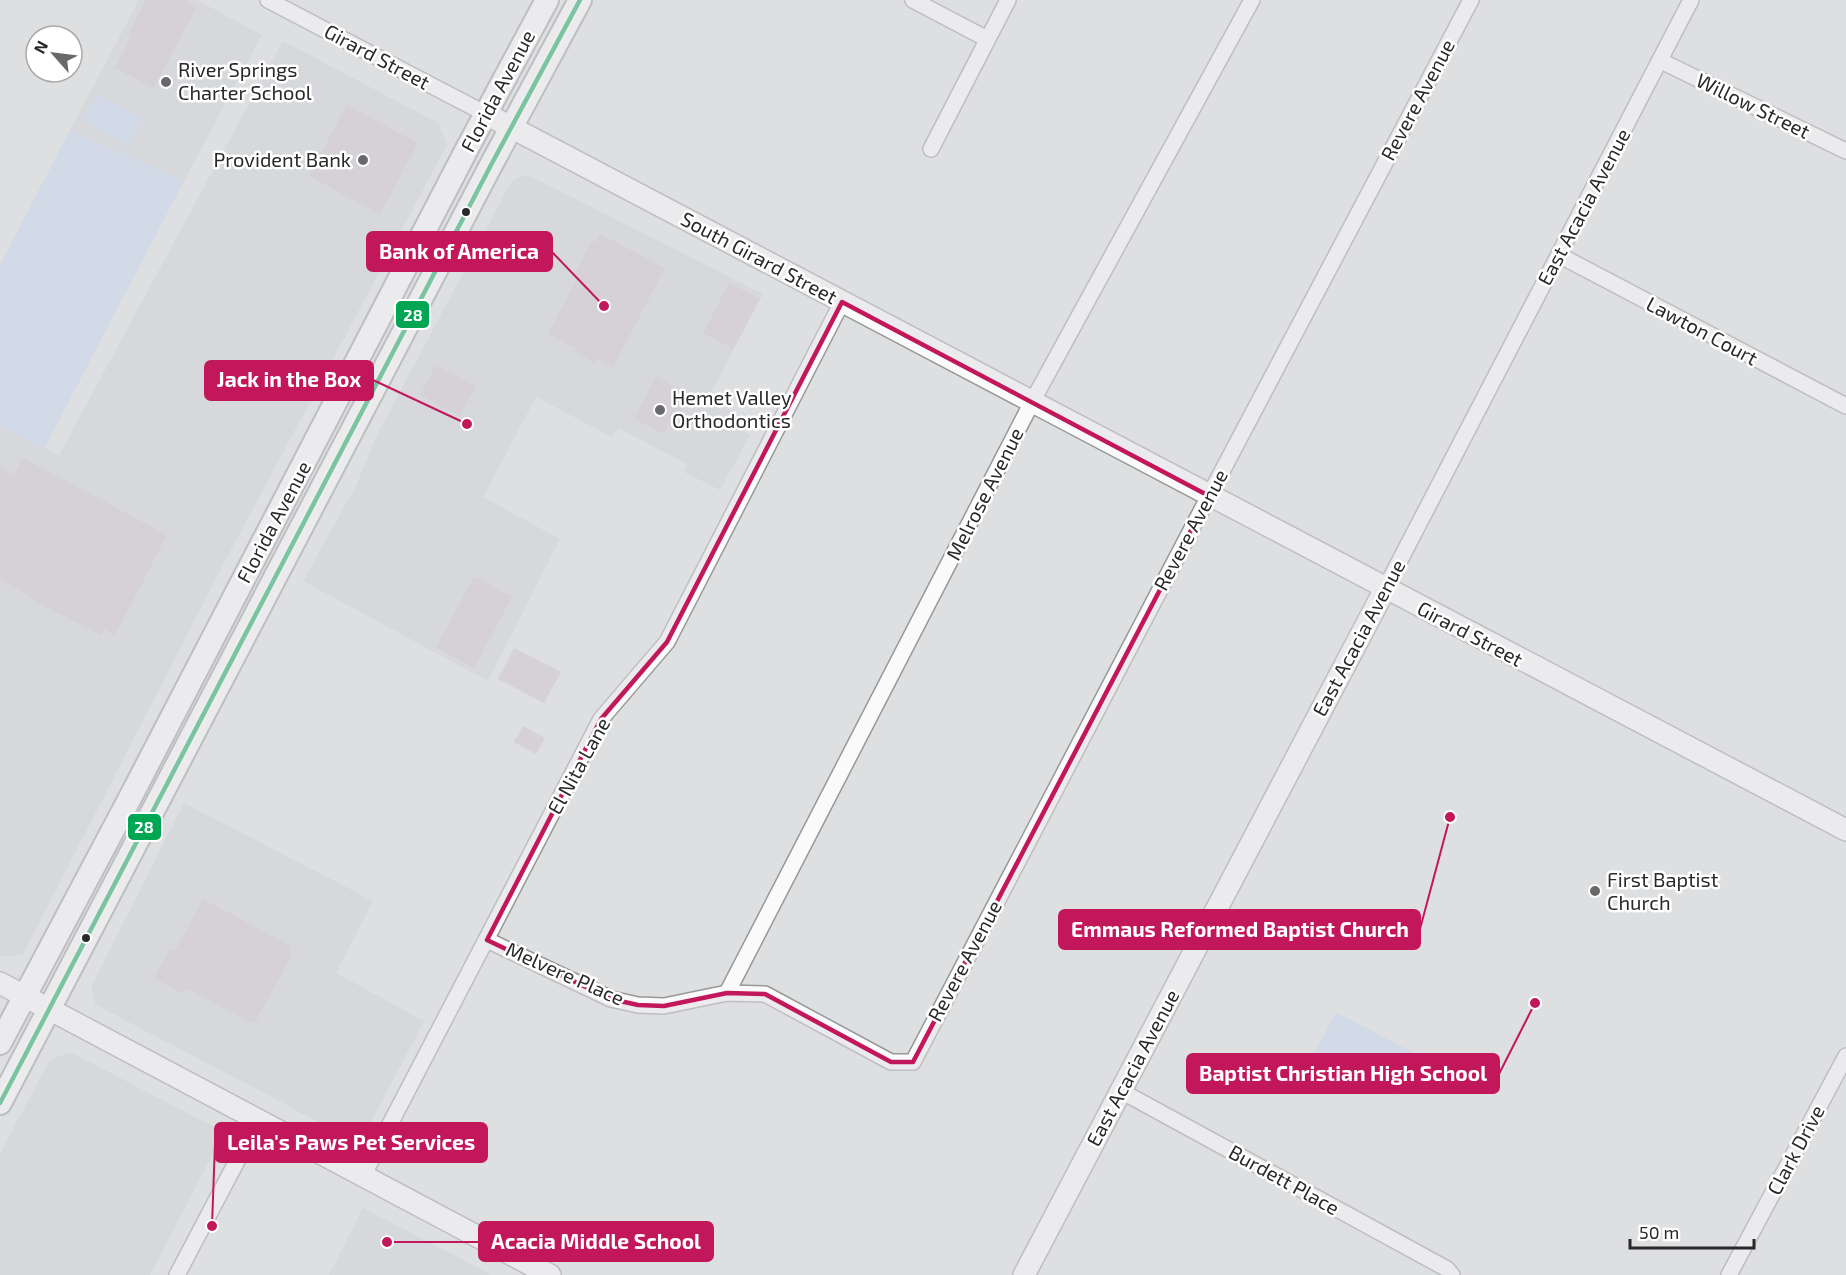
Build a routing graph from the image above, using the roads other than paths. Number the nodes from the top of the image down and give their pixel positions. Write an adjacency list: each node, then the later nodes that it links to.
1 (268, 0): 11 (street, Girard Street)
2 (547, 0): 11 (main road, Florida Avenue)
3 (580, 0): 12 (main road, Florida Avenue)
4 (913, 0): 9 (street)
5 (1008, 0): 9 (street)
6 (1252, 0): 17 (street, Melrose Avenue)
7 (1471, 0): 19 (street, Revere Avenue)
8 (1691, 0): 10 (street, East Acacia Avenue)
9 (987, 39): 14 (street)
10 (1661, 61): 13 (street, Willow Street); 15 (street, East Acacia Avenue)
11 (486, 114): 12 (street, South Girard Street); 25 (main road, Florida Avenue)
12 (511, 128): 16 (street, South Girard Street); 26 (main road, Florida Avenue)
13 (1844, 145)
14 (931, 149)
15 (1559, 255): 18 (street, Lawton Court); 20 (street, East Acacia Avenue)
16 (842, 302): 17 (street, South Girard Street); 22 (street, El Nita Lane)
17 (1032, 402): 19 (street, Girard Street); 24 (street, Melrose Avenue)
18 (1846, 406)
19 (1209, 495): 20 (street, Girard Street); 29 (street, Revere Avenue)
20 (1385, 589): 21 (street, Girard Street); 30 (street, East Acacia Avenue)
21 (1846, 830)
22 (487, 940): 24 (street, Melvere Place); 33 (street, El Nita Lane)
23 (0, 983): 25 (street)
24 (727, 993): 29 (street, Melvere Place)
25 (24, 996): 26 (street); 27 (main road, Florida Avenue)
26 (50, 1009): 31 (main road, Florida Avenue); 32 (street)
27 (0, 1043)
28 (1846, 1056): 38 (street, Clark Drive)
29 (914, 1062)
30 (1120, 1091): 34 (street, Burdett Place); 37 (street, East Acacia Avenue)
31 (0, 1103)
32 (258, 1121): 33 (street); 35 (street)
33 (363, 1176): 36 (street)
34 (1450, 1272)
35 (177, 1275)
36 (550, 1275)
37 (1024, 1275)
38 (1729, 1275)

